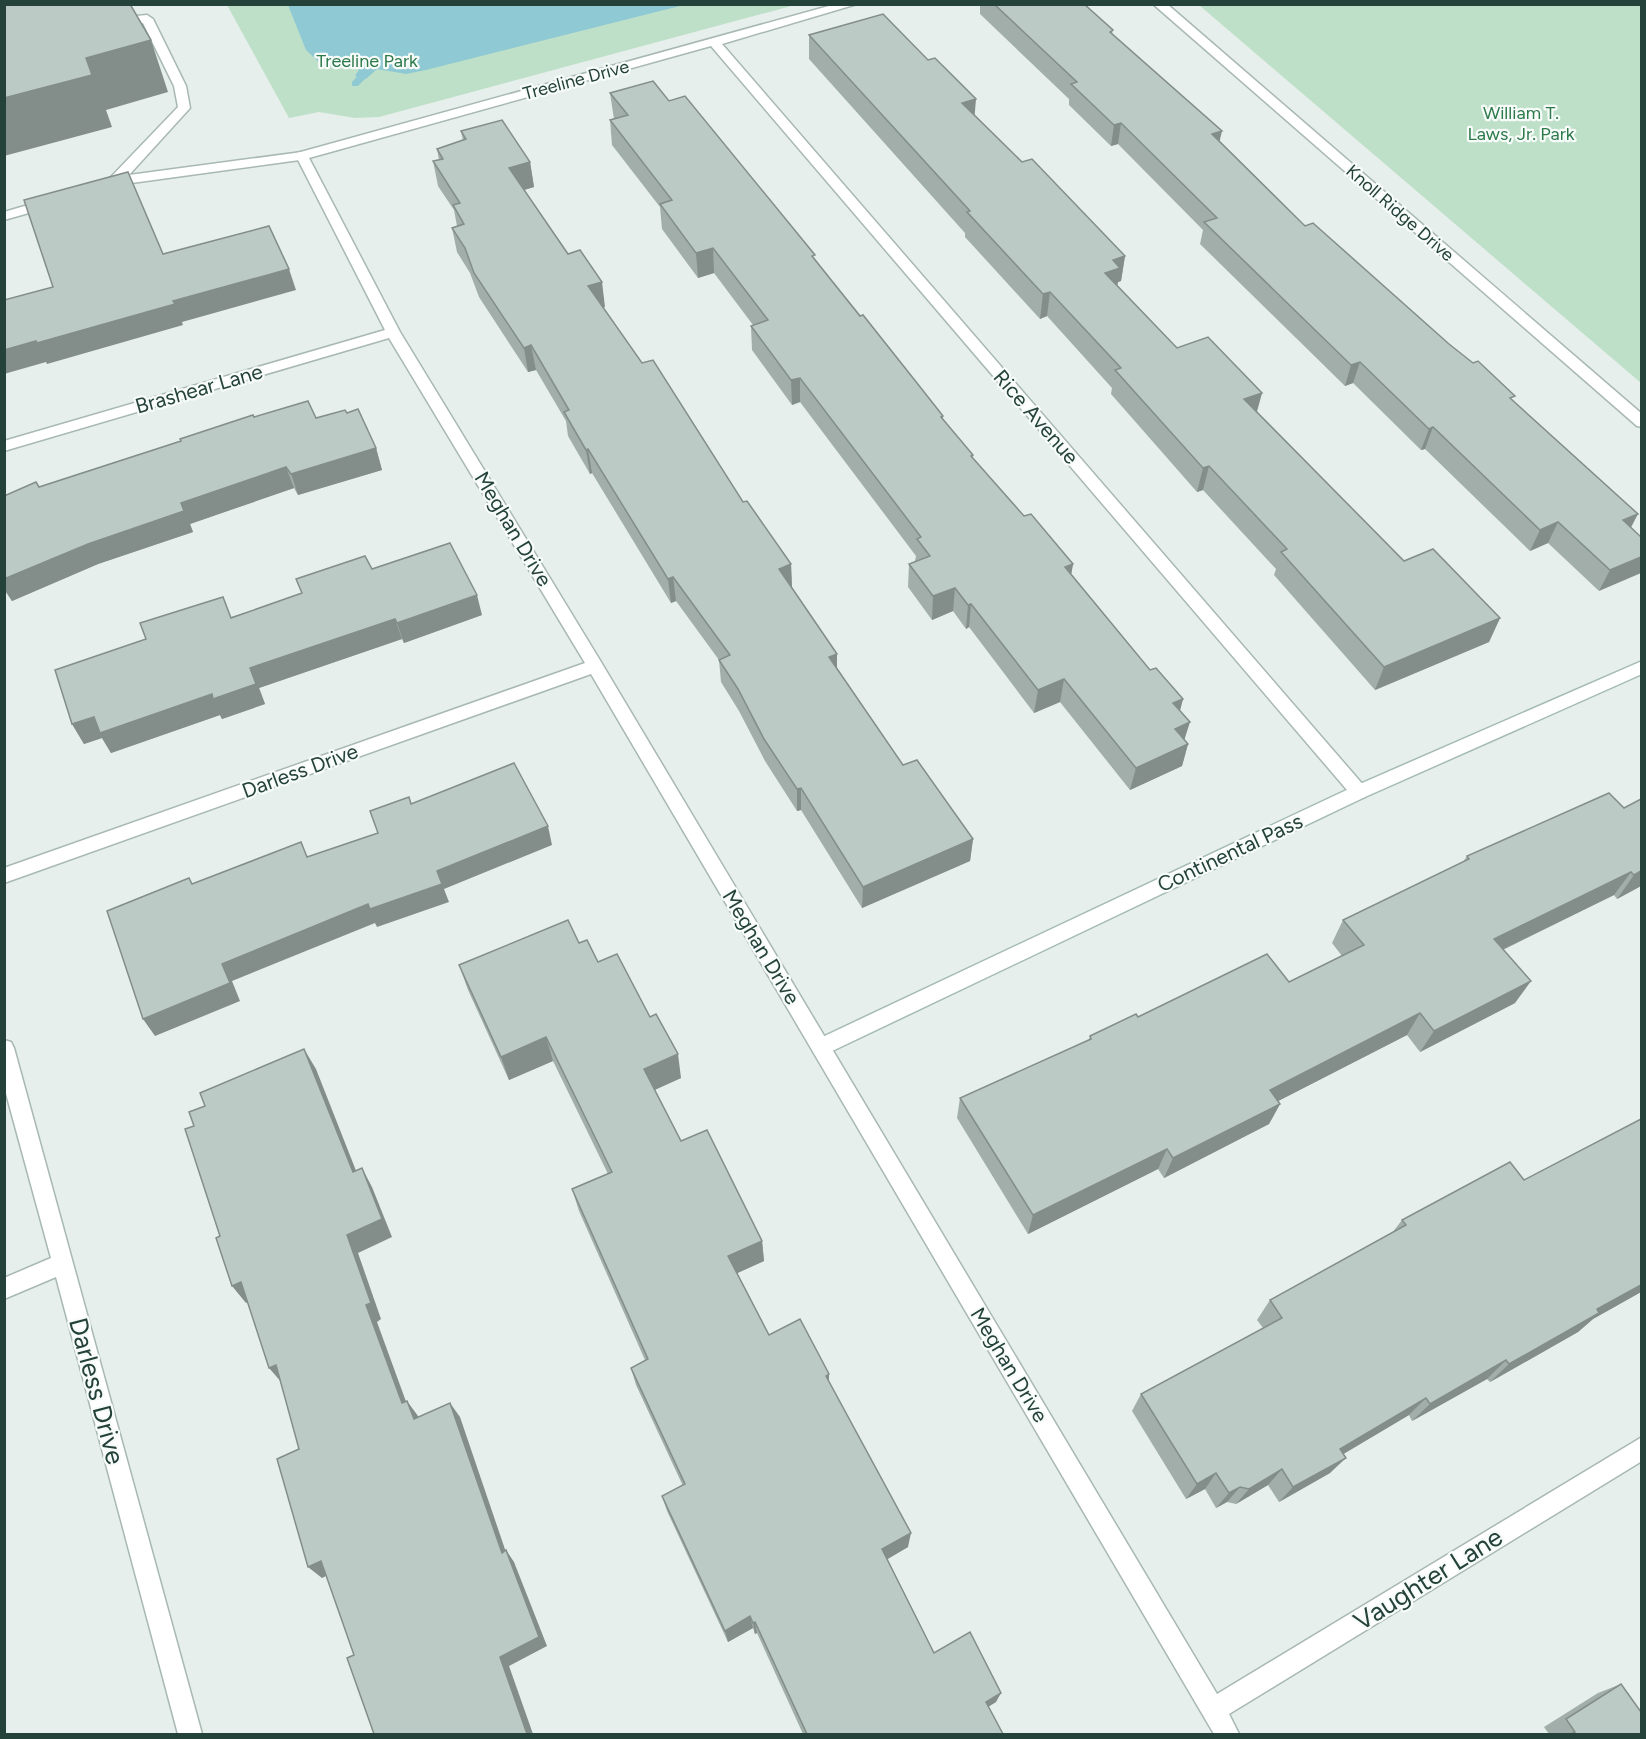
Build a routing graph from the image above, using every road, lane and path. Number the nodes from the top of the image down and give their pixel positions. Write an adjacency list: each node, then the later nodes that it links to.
1 (851, 4): 4 (street, Treeline Drive)
2 (1159, 4): 9 (street, Knoll Ridge Drive)
3 (100, 23): 5 (street, Treeline Drive)
4 (714, 42): 5 (street, Treeline Drive); 13 (street, Rice Avenue)
5 (302, 156): 8 (street, Meghan Drive)
6 (65, 198): 7 (street)
7 (4, 216)
8 (393, 332): 10 (street, Brashear Lane); 11 (street, Meghan Drive)
9 (1641, 422)
10 (4, 446)
11 (595, 666): 14 (street, Darless Drive); 15 (street, Meghan Drive)
12 (1641, 667): 13 (street, Continental Pass)
13 (1359, 792): 15 (street, Continental Pass)
14 (4, 876)
15 (821, 1047): 20 (street, Meghan Drive)
16 (4, 1048): 17 (street, Darless Drive)
17 (63, 1263): 18 (street); 21 (street, Darless Drive)
18 (4, 1289)
19 (1641, 1448): 20 (street, Vaughter Lane)
20 (1214, 1710): 22 (street, Meghan Drive)
21 (190, 1734)
22 (1227, 1734)

